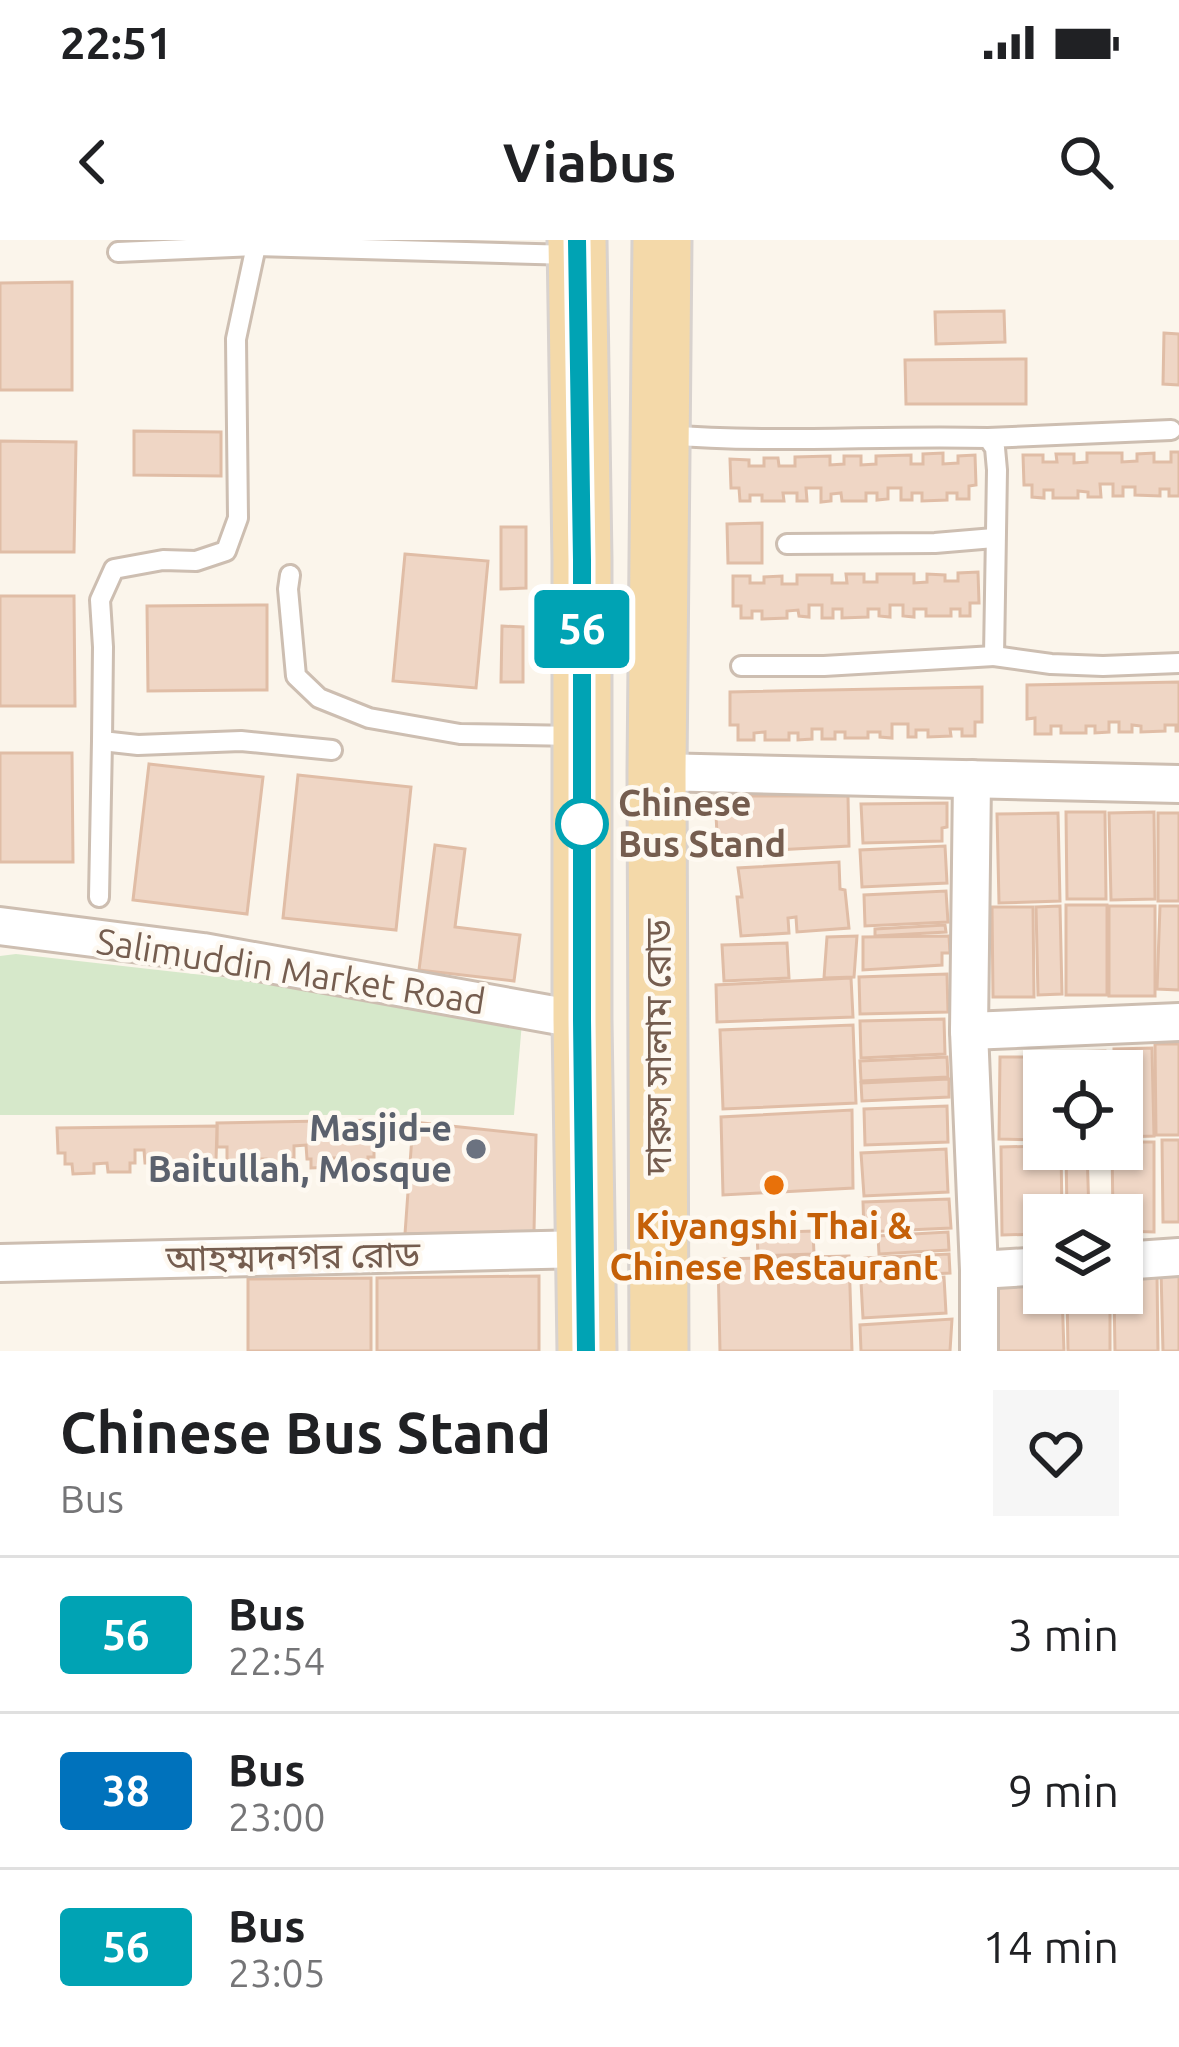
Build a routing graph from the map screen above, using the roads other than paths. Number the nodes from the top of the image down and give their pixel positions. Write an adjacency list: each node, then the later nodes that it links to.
1 (662, 240): 7 (main road, দারুস সালাম রোড)
2 (150, 245): 3 (lane); 5 (lane)
3 (256, 246): 4 (lane); 16 (lane)
4 (577, 248): 15 (main road, দারুস সালাম রোড)
5 (118, 252)
6 (1171, 430): 8 (lane)
7 (660, 435): 8 (lane); 18 (main road, দারুস সালাম রোড)
8 (988, 438): 9 (lane)
9 (994, 538): 10 (lane); 12 (lane)
10 (787, 544)
11 (290, 575): 15 (lane)
12 (994, 656): 13 (lane); 14 (lane)
13 (1179, 663)
14 (742, 666)
15 (582, 736): 23 (main road, দারুস সালাম রোড)
16 (103, 741): 17 (lane); 21 (lane)
17 (332, 750)
18 (657, 772): 19 (street); 33 (main road, দারুস সালাম রোড)
19 (972, 779): 20 (street); 25 (street)
20 (1179, 784)
21 (99, 897)
22 (0, 926): 23 (street, Salimuddin Market Road)
23 (582, 1020): 26 (main road, দারুস সালাম রোড)
24 (1179, 1022): 25 (street)
25 (969, 1031): 31 (street)
26 (586, 1250): 29 (street, আহম্মদনগর রোড); 32 (main road, দারুস সালাম রোড)
27 (1179, 1257): 28 (street)
28 (1143, 1260)
29 (0, 1263)
30 (1023, 1267): 31 (street)
31 (979, 1270): 34 (street)
32 (586, 1351)
33 (659, 1351)
34 (979, 1351)

